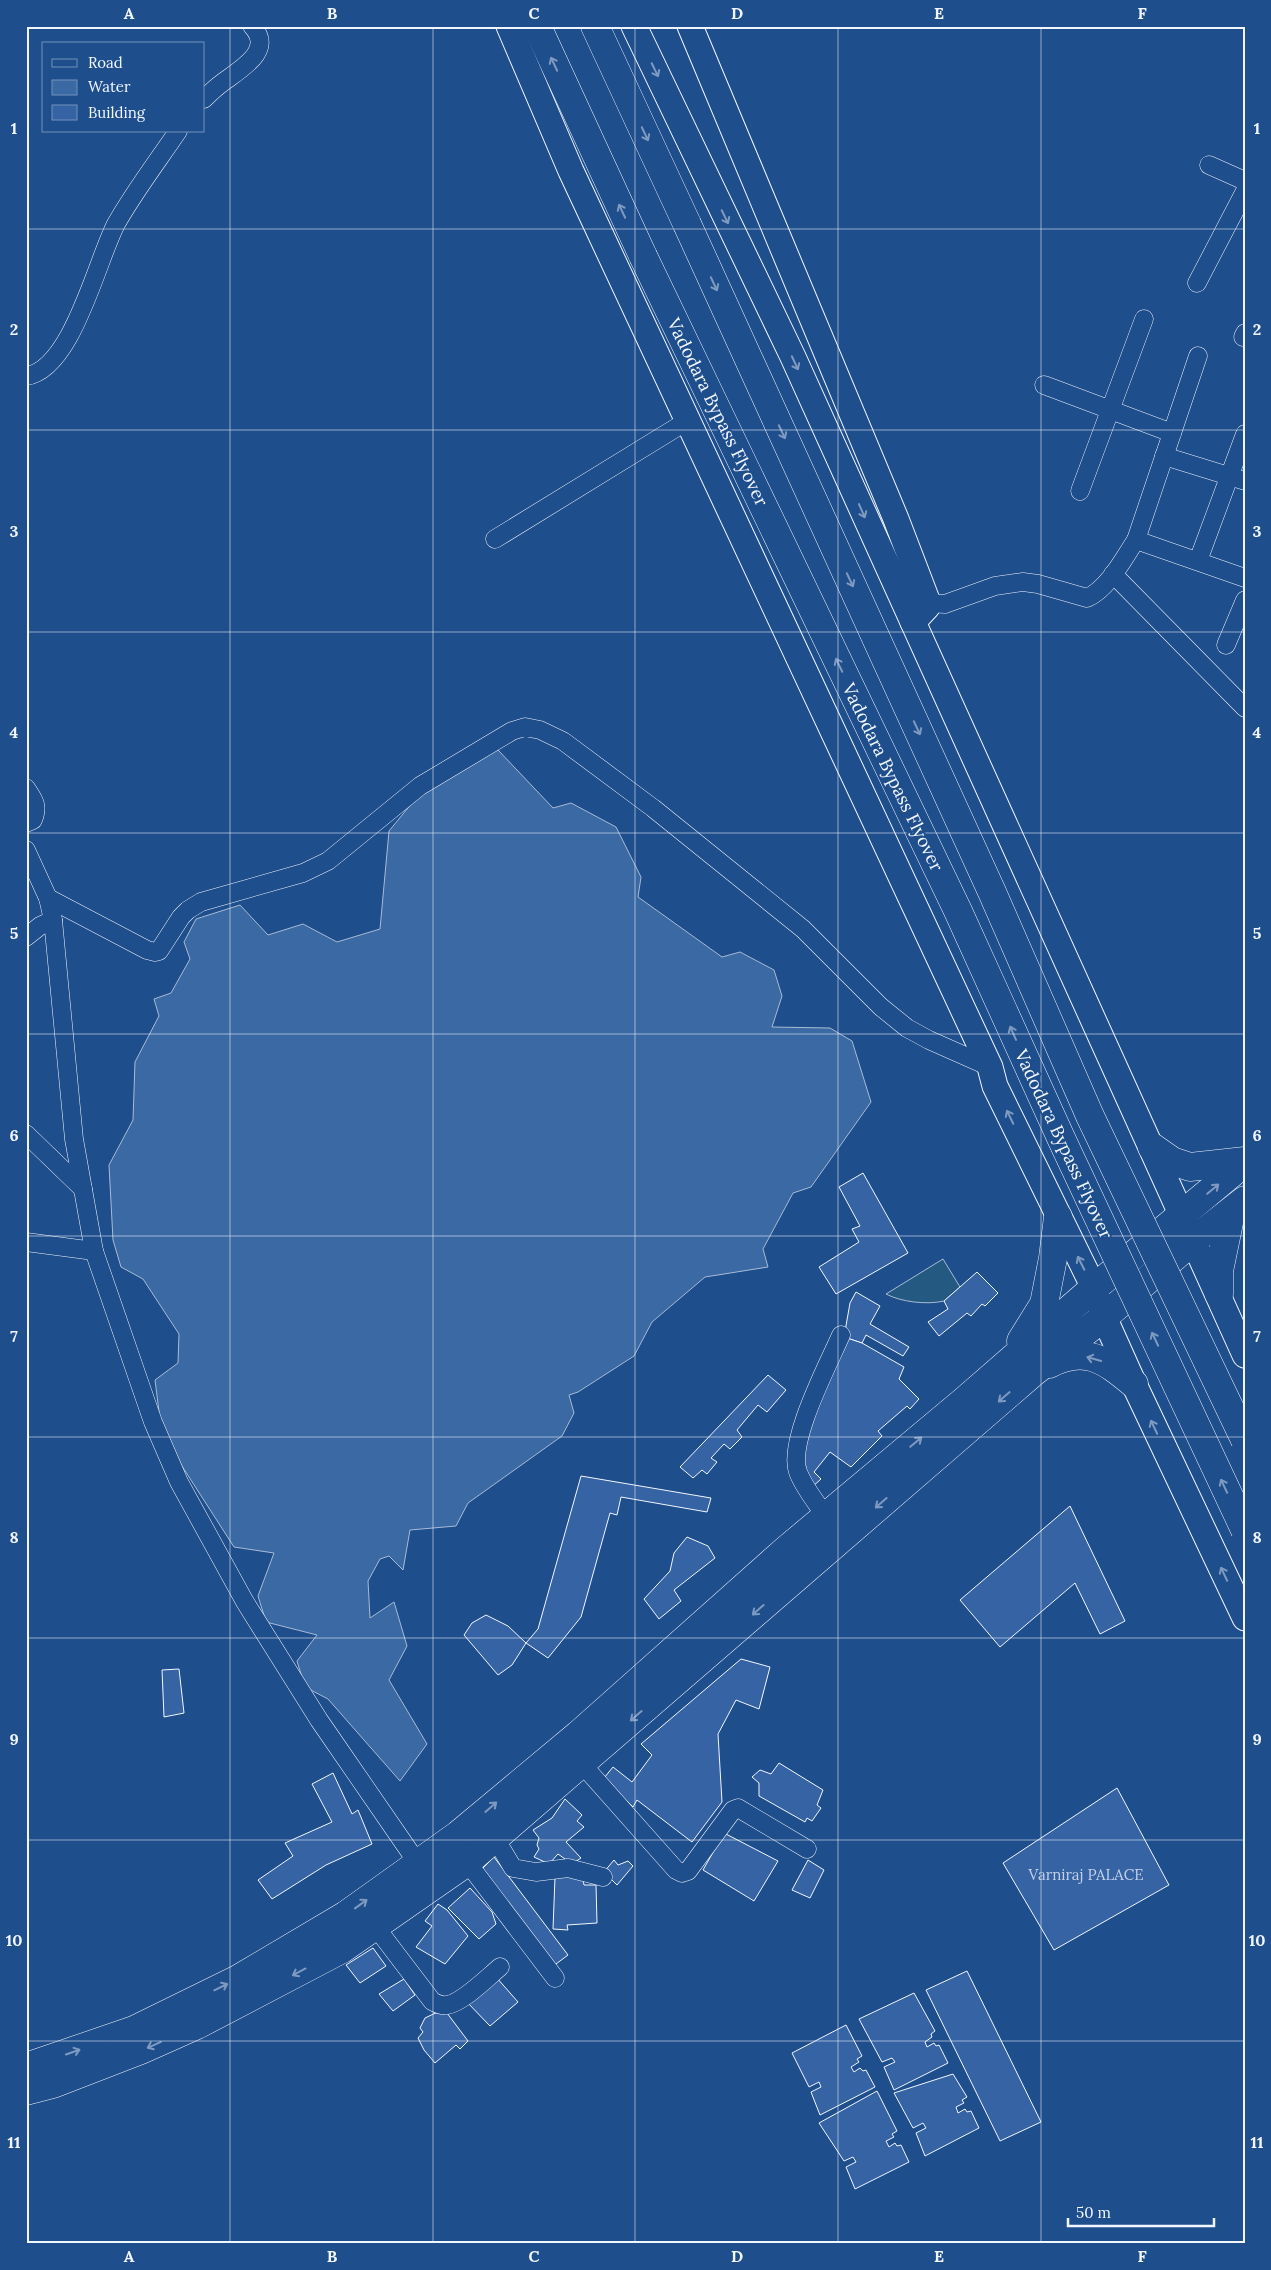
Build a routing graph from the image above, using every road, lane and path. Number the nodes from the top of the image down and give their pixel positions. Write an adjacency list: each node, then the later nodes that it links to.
1 (252, 26): 7 (street)
2 (509, 26): 18 (street)
3 (537, 26): 60 (main road, Vadodara Bypass Flyover, one-way to 3, bridge)
4 (595, 26): 58 (main road, Vadodara Bypass Flyover, one-way to 58, bridge)
5 (634, 26): 30 (street, one-way to 30)
6 (690, 26): 30 (street)
7 (205, 98)
8 (177, 132): 15 (street)
9 (1209, 165): 10 (street)
10 (1245, 181)
11 (1245, 190): 12 (street)
12 (1198, 283)
13 (1144, 319): 17 (street)
14 (1198, 356): 19 (street)
15 (26, 376)
16 (1044, 385): 17 (street)
17 (1110, 410): 19 (street); 23 (street)
18 (687, 421): 24 (street); 39 (street)
19 (1172, 433): 21 (street)
20 (1245, 434): 22 (street)
21 (1164, 456): 22 (street); 25 (street)
22 (1237, 479): 26 (street)
23 (1080, 491)
24 (495, 539)
25 (1136, 540): 26 (street); 27 (street)
26 (1198, 561): 28 (street)
27 (1114, 574): 30 (street); 32 (street)
28 (1245, 578)
29 (1245, 600): 31 (street)
30 (920, 612): 41 (street)
31 (1226, 645)
32 (1245, 708)
33 (26, 788): 34 (street)
34 (26, 823)
35 (26, 850): 36 (street)
36 (48, 898): 37 (street); 39 (street)
37 (53, 920): 38 (street); 43 (street)
38 (26, 937)
39 (990, 1067): 46 (street, one-way to 39)
40 (26, 1134): 43 (street)
41 (1152, 1147): 42 (main road); 45 (street)
42 (1245, 1162): 45 (main road, one-way to 42)
43 (83, 1189): 49 (street)
44 (1238, 1206): 47 (main road); 51 (main road)
45 (1182, 1215): 47 (street); 50 (main road)
46 (1058, 1217): 50 (street, one-way to 46); 55 (main road)
47 (1194, 1240): 51 (street); 52 (main road)
48 (26, 1242): 49 (street)
49 (94, 1251): 66 (street)
50 (1094, 1288): 52 (street); 55 (main road)
51 (1219, 1294): 54 (street)
52 (1104, 1317): 56 (main road); 57 (street)
53 (841, 1335): 59 (street)
54 (1245, 1355)
55 (1002, 1368): 59 (main road, one-way to 55)
56 (1035, 1371): 57 (main road, one-way to 56); 62 (main road, one-way to 62)
57 (1134, 1384): 61 (street, one-way to 57)
58 (1245, 1440)
59 (826, 1517): 66 (main road, one-way to 59)
60 (1245, 1530)
61 (1245, 1618)
62 (581, 1764): 63 (main road); 64 (street)
63 (495, 1838): 65 (main road); 67 (street)
64 (807, 1848)
65 (466, 1862): 68 (main road); 71 (street)
66 (417, 1864): 68 (street); 72 (main road, one-way to 66)
67 (603, 1877)
68 (433, 1885): 69 (main road)
69 (374, 1926): 70 (street); 73 (main road, one-way to 73)
70 (500, 1967)
71 (555, 1978)
72 (26, 2067)
73 (26, 2090)

